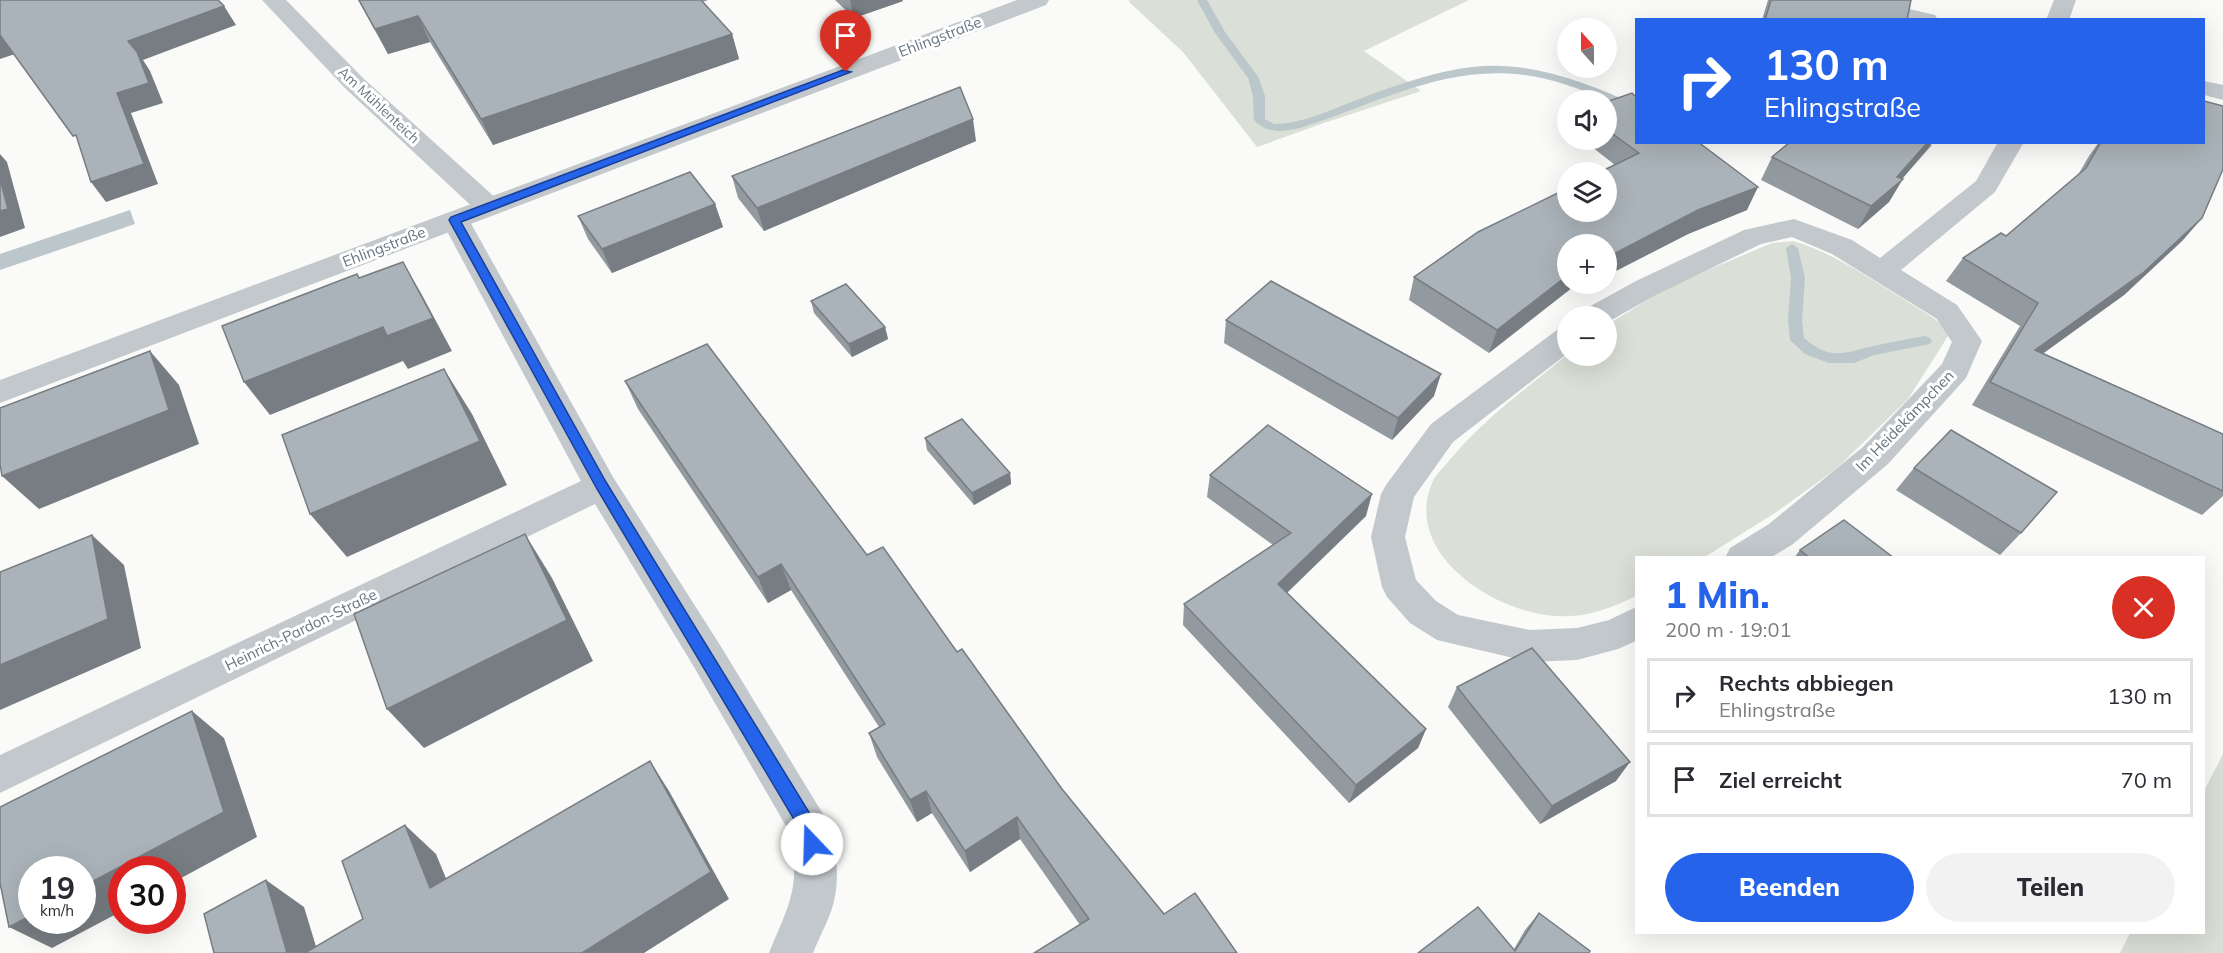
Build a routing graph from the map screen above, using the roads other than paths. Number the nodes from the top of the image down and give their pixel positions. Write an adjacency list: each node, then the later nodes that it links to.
1 (273, 0): 10 (street, Am Mühlenteich)
2 (1038, 0): 10 (street, Ehlingstraße)
3 (1841, 0): 5 (street)
4 (2065, 0): 6 (street)
5 (1918, 18)
6 (2058, 18)
7 (2205, 88): 8 (street)
8 (2223, 93)
9 (2010, 144): 12 (street)
10 (489, 207): 11 (street, Ehlingstraße)
11 (455, 220): 15 (street, Ehlingstraße); 16 (street)
12 (1882, 271): 13 (street, Im Heidekämpchen); 17 (street, Im Heidekämpchen)
13 (1613, 306)
14 (1557, 345): 18 (street)
15 (0, 392)
16 (602, 486): 19 (street, Heinrich-Pardon-Straße); 20 (street)
17 (1745, 556)
18 (1635, 623)
19 (0, 775)
20 (790, 953)

